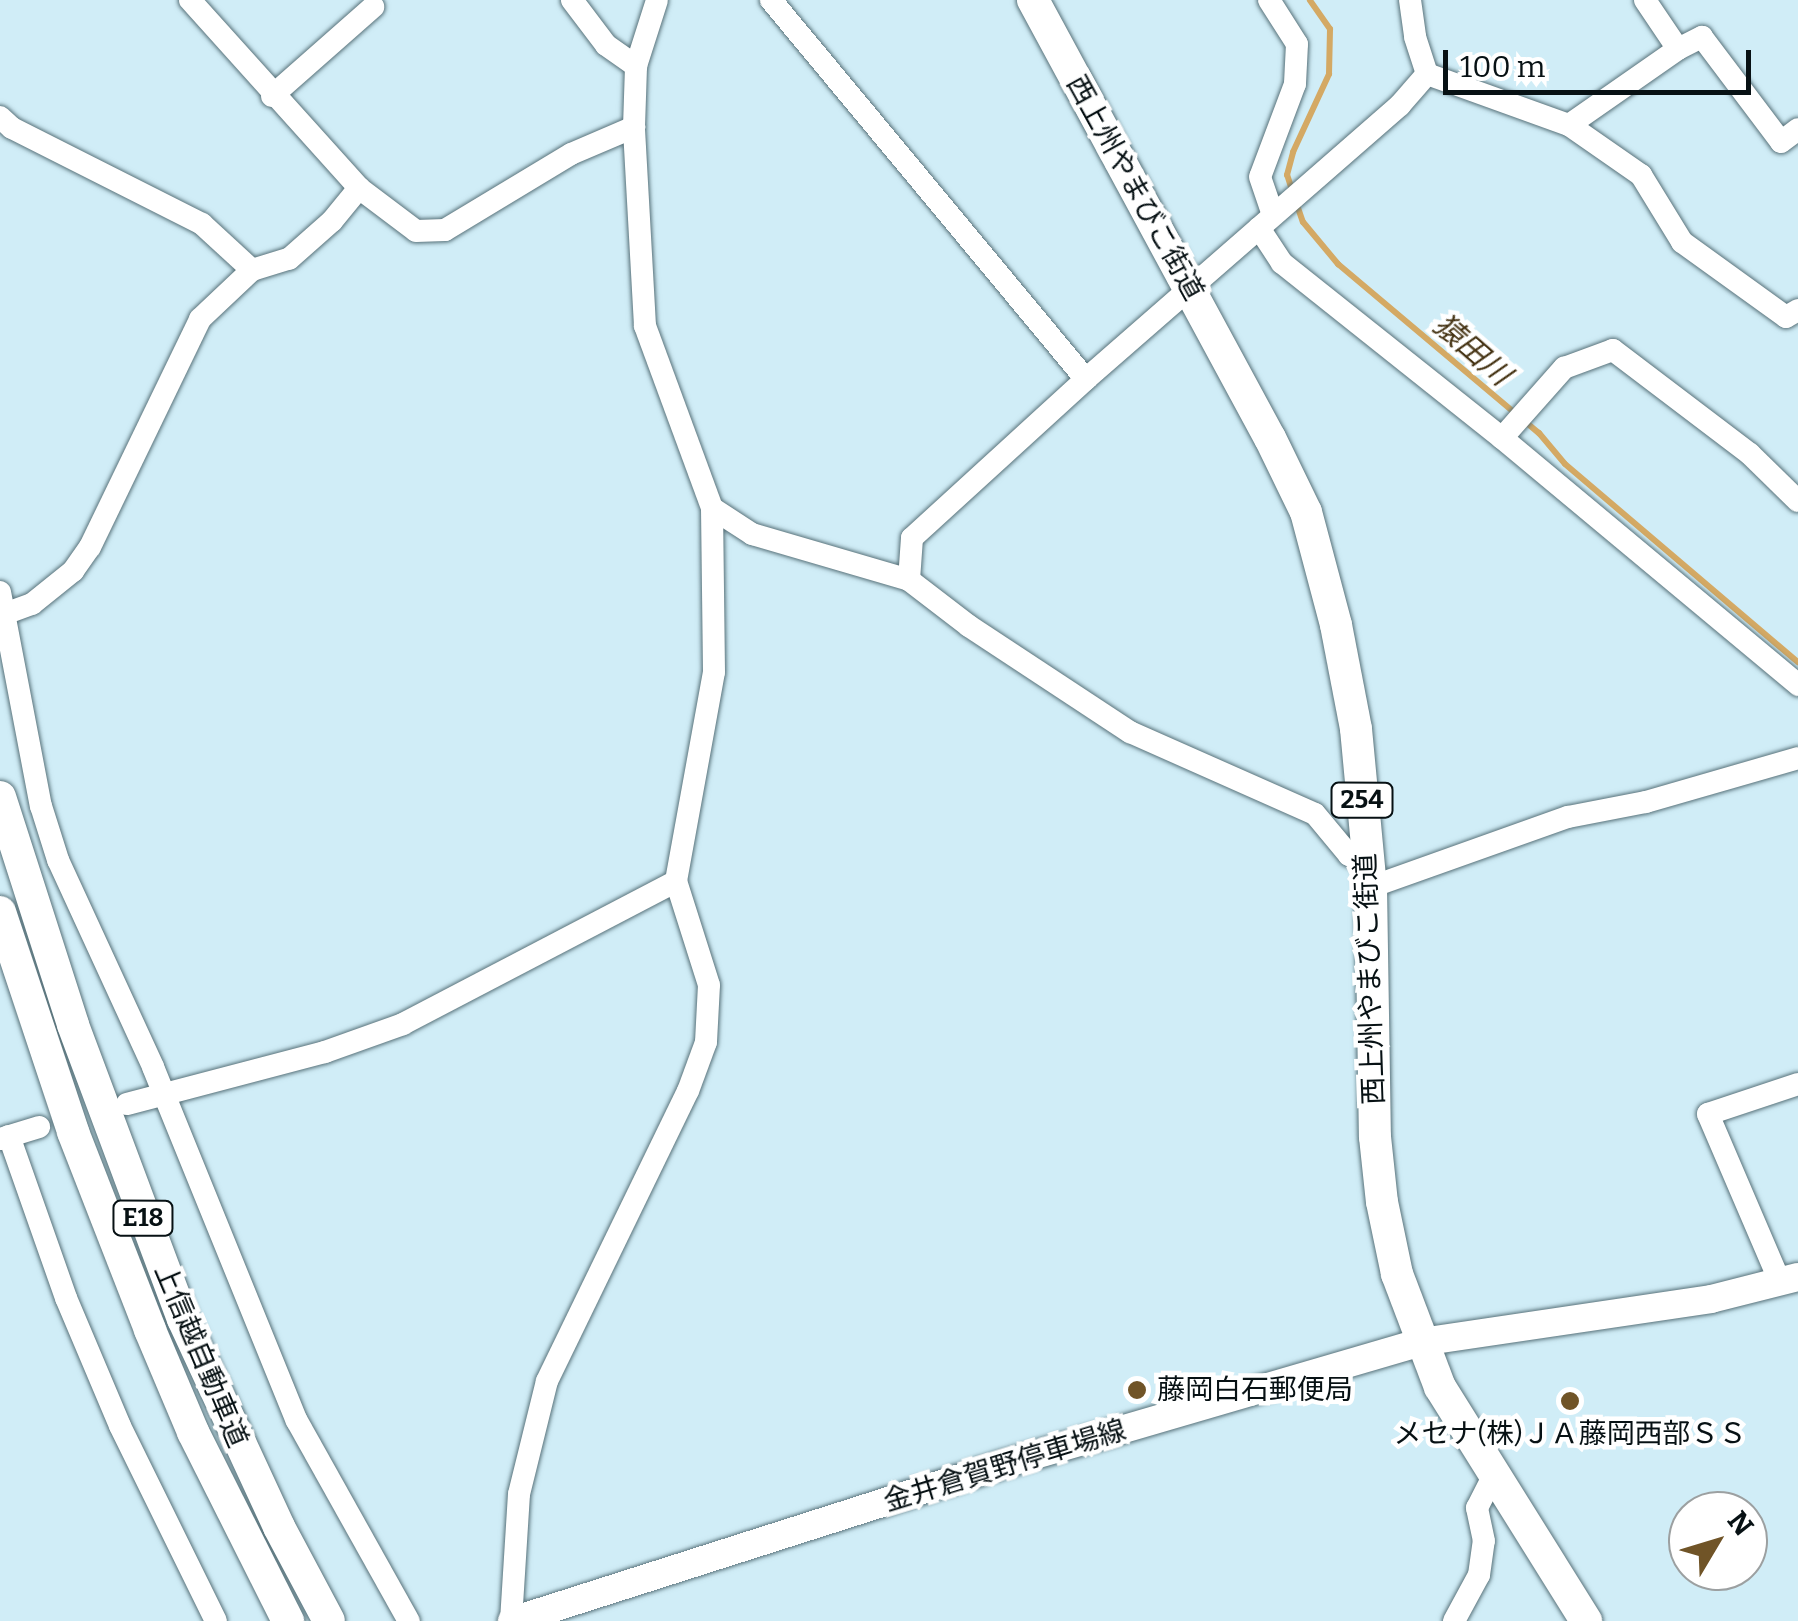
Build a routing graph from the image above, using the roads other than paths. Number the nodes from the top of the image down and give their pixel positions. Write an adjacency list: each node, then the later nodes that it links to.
1 (190, 0): 13 (street)
2 (572, 0): 11 (street)
3 (657, 0): 11 (street)
4 (1032, 0): 21 (highway, 西上州やまびこ街道 / 254)
5 (1269, 0): 19 (street)
6 (1410, 0): 12 (street)
7 (1645, 0): 10 (street)
8 (374, 2): 13 (street)
9 (784, 4): 23 (street)
10 (1678, 49): 15 (street); 17 (street)
11 (636, 66): 16 (street)
12 (1427, 74): 15 (street); 19 (street)
13 (272, 96): 18 (street)
14 (0, 117): 20 (street)
15 (1569, 125): 22 (street)
16 (634, 127): 18 (street); 26 (street)
17 (1798, 128)
18 (359, 188): 20 (street)
19 (1266, 221): 21 (street); 24 (street)
20 (252, 270): 28 (street)
21 (1189, 288): 23 (street); 32 (highway, 西上州やまびこ街道 / 254)
22 (1798, 310)
23 (1086, 379): 27 (street)
24 (1504, 435): 25 (street); 29 (street)
25 (1798, 501)
26 (712, 508): 27 (street); 33 (street)
27 (909, 580): 32 (street)
28 (4, 602): 36 (street)
29 (1796, 680)
30 (1798, 758): 32 (street)
31 (0, 796): 45 (highway, 上信越自動車道 / E18)
32 (1369, 876): 41 (highway, 西上州やまびこ街道 / 254)
33 (676, 881): 36 (street); 47 (street)
34 (0, 912): 44 (highway, 上信越自動車道 / E18)
35 (1798, 1084): 40 (street)
36 (164, 1095): 37 (street); 46 (street)
37 (127, 1104)
38 (38, 1127): 39 (street)
39 (4, 1138): 43 (street)
40 (1789, 1280): 41 (main road, 金井倉賀野停車場線)
41 (1422, 1342): 42 (highway, 西上州やまびこ街道 / 254); 47 (main road, 金井倉賀野停車場線)
42 (1493, 1476): 48 (street); 49 (highway, 西上州やまびこ街道 / 254)
43 (216, 1621)
44 (288, 1621)
45 (330, 1621)
46 (409, 1621)
47 (511, 1621)
48 (1454, 1621)
49 (1586, 1621)

